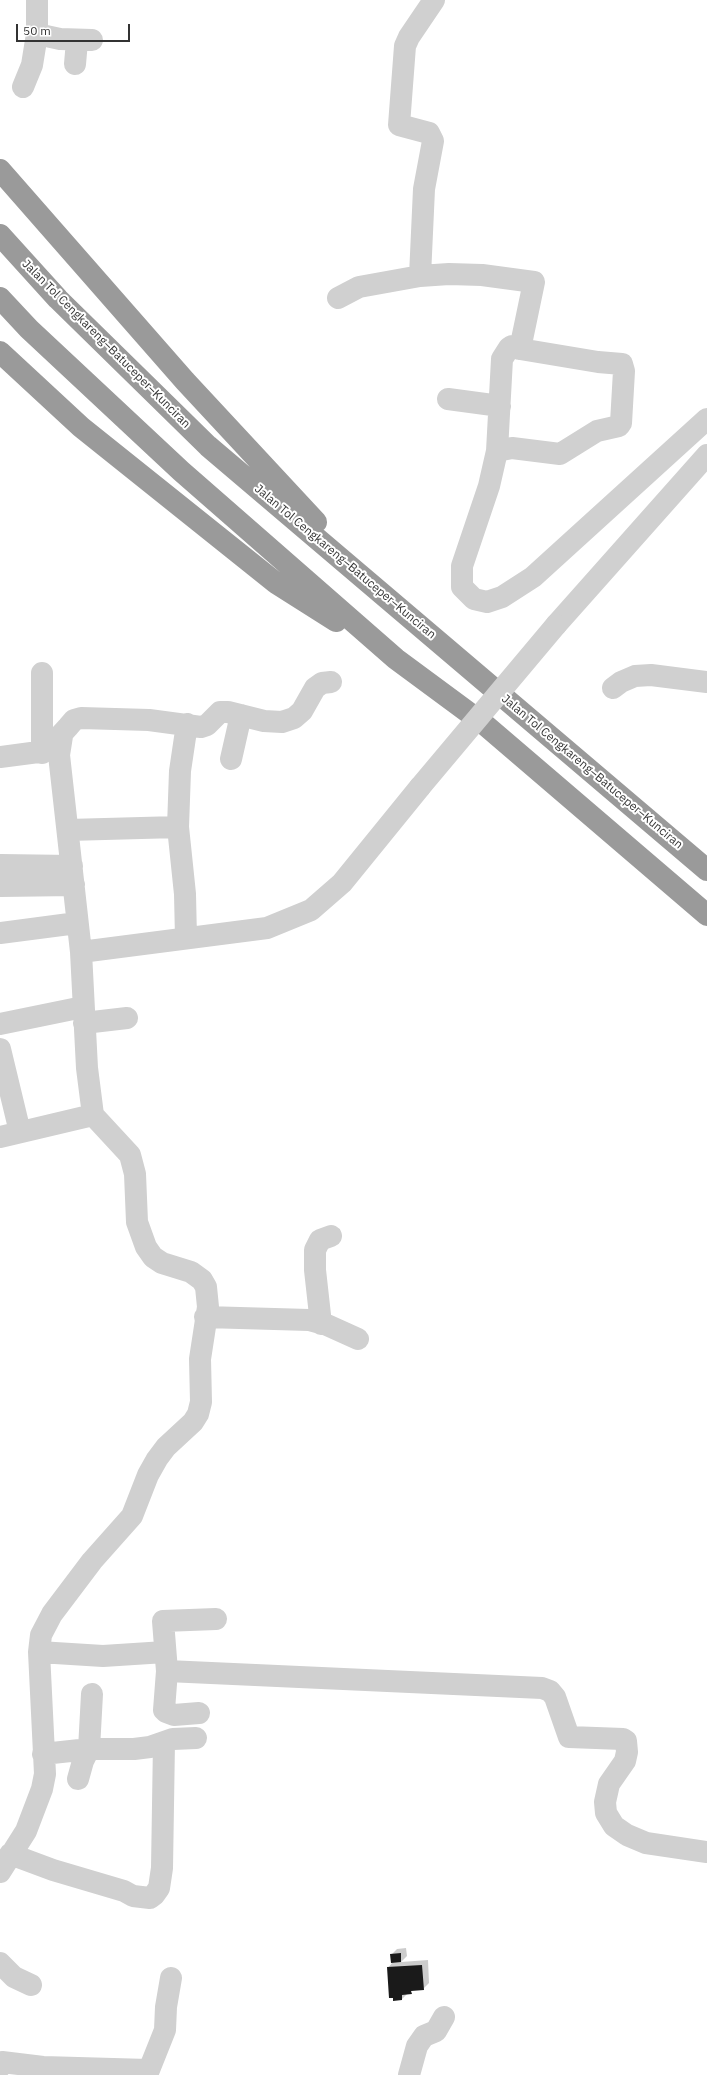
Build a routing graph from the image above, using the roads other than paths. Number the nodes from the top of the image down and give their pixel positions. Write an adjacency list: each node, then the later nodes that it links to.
1 (37, 0): 3 (street)
2 (434, 0): 8 (street)
3 (37, 34): 4 (street); 5 (street)
4 (75, 64)
5 (23, 87)
6 (0, 170): 18 (highway)
7 (0, 235): 18 (highway, Jalan Tol Cengkareng–Batuceper–Kunciran)
8 (420, 276): 10 (street); 11 (street)
9 (0, 298): 19 (highway)
10 (338, 298)
11 (520, 348): 14 (street); 16 (street)
12 (0, 352): 19 (highway)
13 (448, 399): 14 (street)
14 (500, 406): 16 (street)
15 (707, 419): 16 (street)
16 (497, 450)
17 (707, 455): 39 (street, bridge)
18 (383, 594): 33 (highway, Jalan Tol Cengkareng–Batuceper–Kunciran)
19 (396, 659): 36 (highway)
20 (42, 673): 27 (street)
21 (331, 682): 24 (street)
22 (707, 682): 23 (street)
23 (613, 688)
24 (241, 715): 25 (street); 29 (street)
25 (187, 724): 26 (street); 30 (street)
26 (62, 736): 27 (street); 31 (street)
27 (42, 753): 28 (street)
28 (0, 757)
29 (231, 759)
30 (178, 827): 31 (street); 39 (street)
31 (68, 830): 34 (street)
32 (0, 866): 34 (street)
33 (707, 870)
34 (73, 876): 35 (street); 37 (street)
35 (0, 886)
36 (707, 914)
37 (77, 923): 38 (street); 40 (street)
38 (0, 933)
39 (186, 938): 40 (street)
40 (81, 952): 41 (street)
41 (83, 1015): 42 (street); 43 (street); 45 (street)
42 (127, 1018)
43 (0, 1024)
44 (0, 1049): 46 (street)
45 (93, 1115): 46 (street); 48 (street)
46 (10, 1135)
47 (331, 1236): 49 (street)
48 (205, 1317): 49 (street); 52 (street)
49 (321, 1324): 50 (street)
50 (358, 1339)
51 (216, 1619): 53 (street)
52 (39, 1652): 53 (street); 59 (street)
53 (166, 1661): 55 (street); 61 (street)
54 (92, 1694): 58 (street)
55 (199, 1713)
56 (196, 1738): 57 (street)
57 (164, 1742): 58 (street); 62 (street)
58 (89, 1749): 59 (street); 60 (street)
59 (43, 1754): 62 (street)
60 (78, 1779)
61 (707, 1852)
62 (5, 1863)
63 (0, 1963): 65 (street)
64 (171, 1978): 69 (street)
65 (31, 1985)
66 (444, 2017): 70 (street)
67 (1, 2064): 68 (street)
68 (42, 2071): 69 (street)
69 (147, 2072)
70 (409, 2075)

